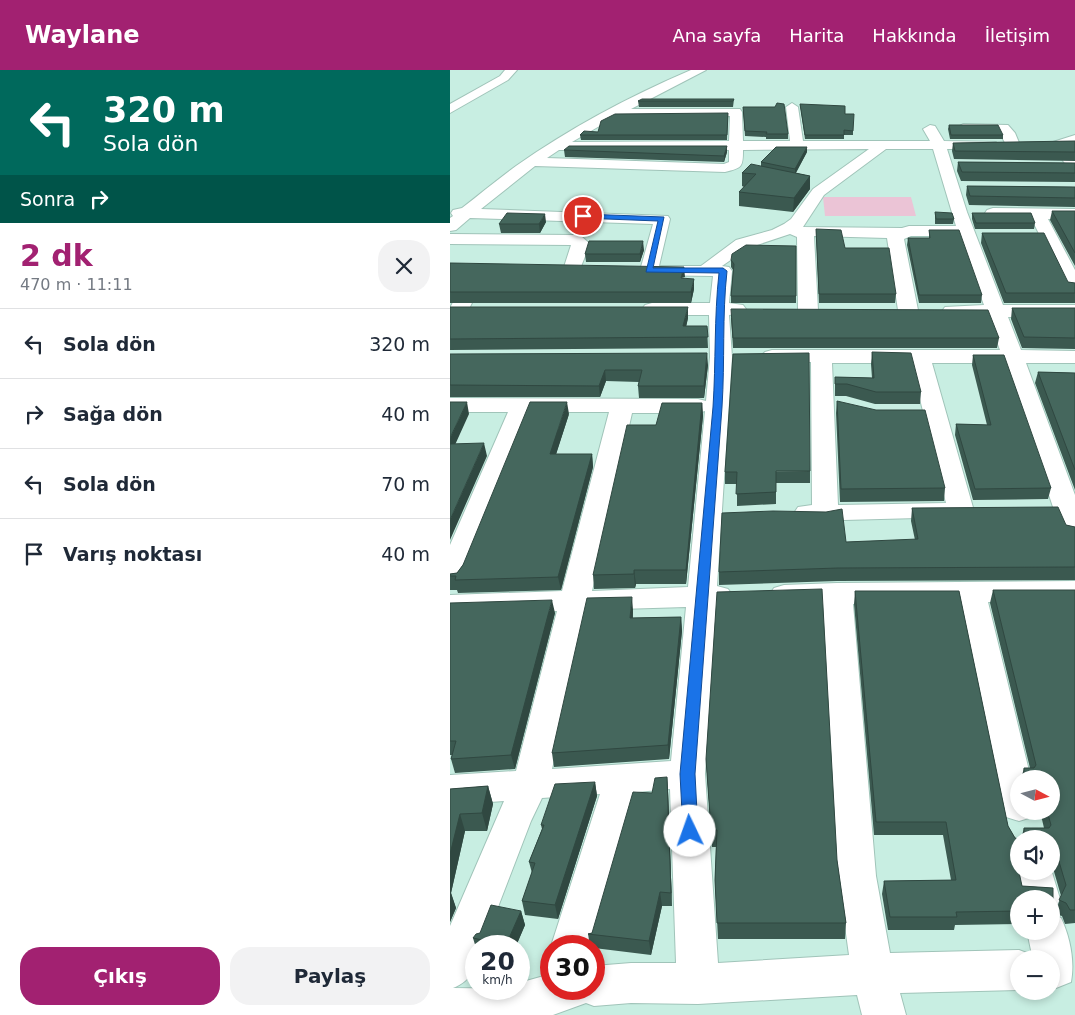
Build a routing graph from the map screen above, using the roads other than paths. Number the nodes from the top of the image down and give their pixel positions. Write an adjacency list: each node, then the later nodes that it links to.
1 (511, 70): 4 (street)
2 (700, 70): 5 (street)
3 (792, 107): 17 (street)
4 (450, 109)
5 (614, 113): 7 (street); 8 (street)
6 (718, 127): 7 (street)
7 (737, 127): 12 (street)
8 (583, 129): 9 (street); 16 (street)
9 (613, 129)
10 (929, 134): 13 (street); 13 (street); 18 (street); 26 (street)
11 (1075, 139): 14 (street)
12 (736, 145): 16 (street); 17 (street); 21 (street)
13 (1013, 145): 14 (street)
14 (1058, 145): 15 (street); 22 (street)
15 (1075, 145)
16 (556, 146): 19 (street)
17 (797, 146): 18 (street)
18 (881, 146): 25 (street)
19 (532, 162): 21 (street); 27 (street)
20 (1055, 166): 22 (street)
21 (732, 167): 23 (street)
22 (1074, 167)
23 (748, 170)
24 (807, 182): 25 (street)
25 (825, 186): 31 (street)
26 (959, 212): 28 (street); 33 (street)
27 (458, 213): 30 (street); 44 (street)
28 (1037, 214): 29 (street); 35 (street)
29 (1075, 214)
30 (450, 226)
31 (795, 230): 32 (street); 37 (street); 38 (street)
32 (902, 233): 33 (street); 54 (street)
33 (973, 234): 54 (street)
34 (1031, 236): 35 (street)
35 (1048, 236): 46 (street)
36 (450, 239): 41 (street)
37 (740, 245): 38 (street); 45 (street)
38 (806, 249): 52 (street)
39 (460, 268): 50 (street)
40 (553, 269): 41 (street)
41 (572, 270): 42 (street)
42 (591, 270)
43 (629, 270): 44 (street)
44 (649, 271): 45 (street)
45 (706, 271): 48 (street)
46 (1075, 287)
47 (629, 309): 48 (street)
48 (719, 309): 49 (street); 59 (street)
49 (758, 309)
50 (455, 310): 51 (street); 55 (street)
51 (479, 310)
52 (788, 310)
53 (1075, 311): 54 (street)
54 (996, 312): 58 (street)
55 (450, 328)
56 (821, 356): 57 (street); 59 (street); 69 (street)
57 (920, 356): 58 (street); 66 (street)
58 (1013, 356): 60 (street); 70 (street)
59 (727, 357): 64 (street)
60 (1075, 357)
61 (450, 405): 62 (street)
62 (523, 405): 63 (street); 71 (street)
63 (622, 405): 64 (street); 76 (street)
64 (717, 407): 75 (street)
65 (909, 413): 66 (street)
66 (936, 413): 69 (street)
67 (1037, 510): 70 (street)
68 (782, 513): 69 (street)
69 (825, 514)
70 (1072, 516)
71 (450, 577)
72 (971, 591): 73 (street); 74 (street); 78 (street)
73 (1075, 591)
74 (837, 594): 75 (street); 86 (street)
75 (701, 597): 76 (street); 79 (street)
76 (576, 600): 77 (street); 81 (street)
77 (450, 605)
78 (1011, 770)
79 (688, 774): 80 (street); 87 (street)
80 (623, 778): 81 (street); 83 (street)
81 (530, 785): 82 (street); 85 (street)
82 (450, 790)
83 (575, 935)
84 (1010, 964): 86 (street)
85 (450, 969)
86 (873, 974): 87 (street); 91 (street)
87 (698, 984): 88 (street)
88 (605, 985)
89 (540, 998): 90 (street)
90 (450, 1009)
91 (884, 1015)

